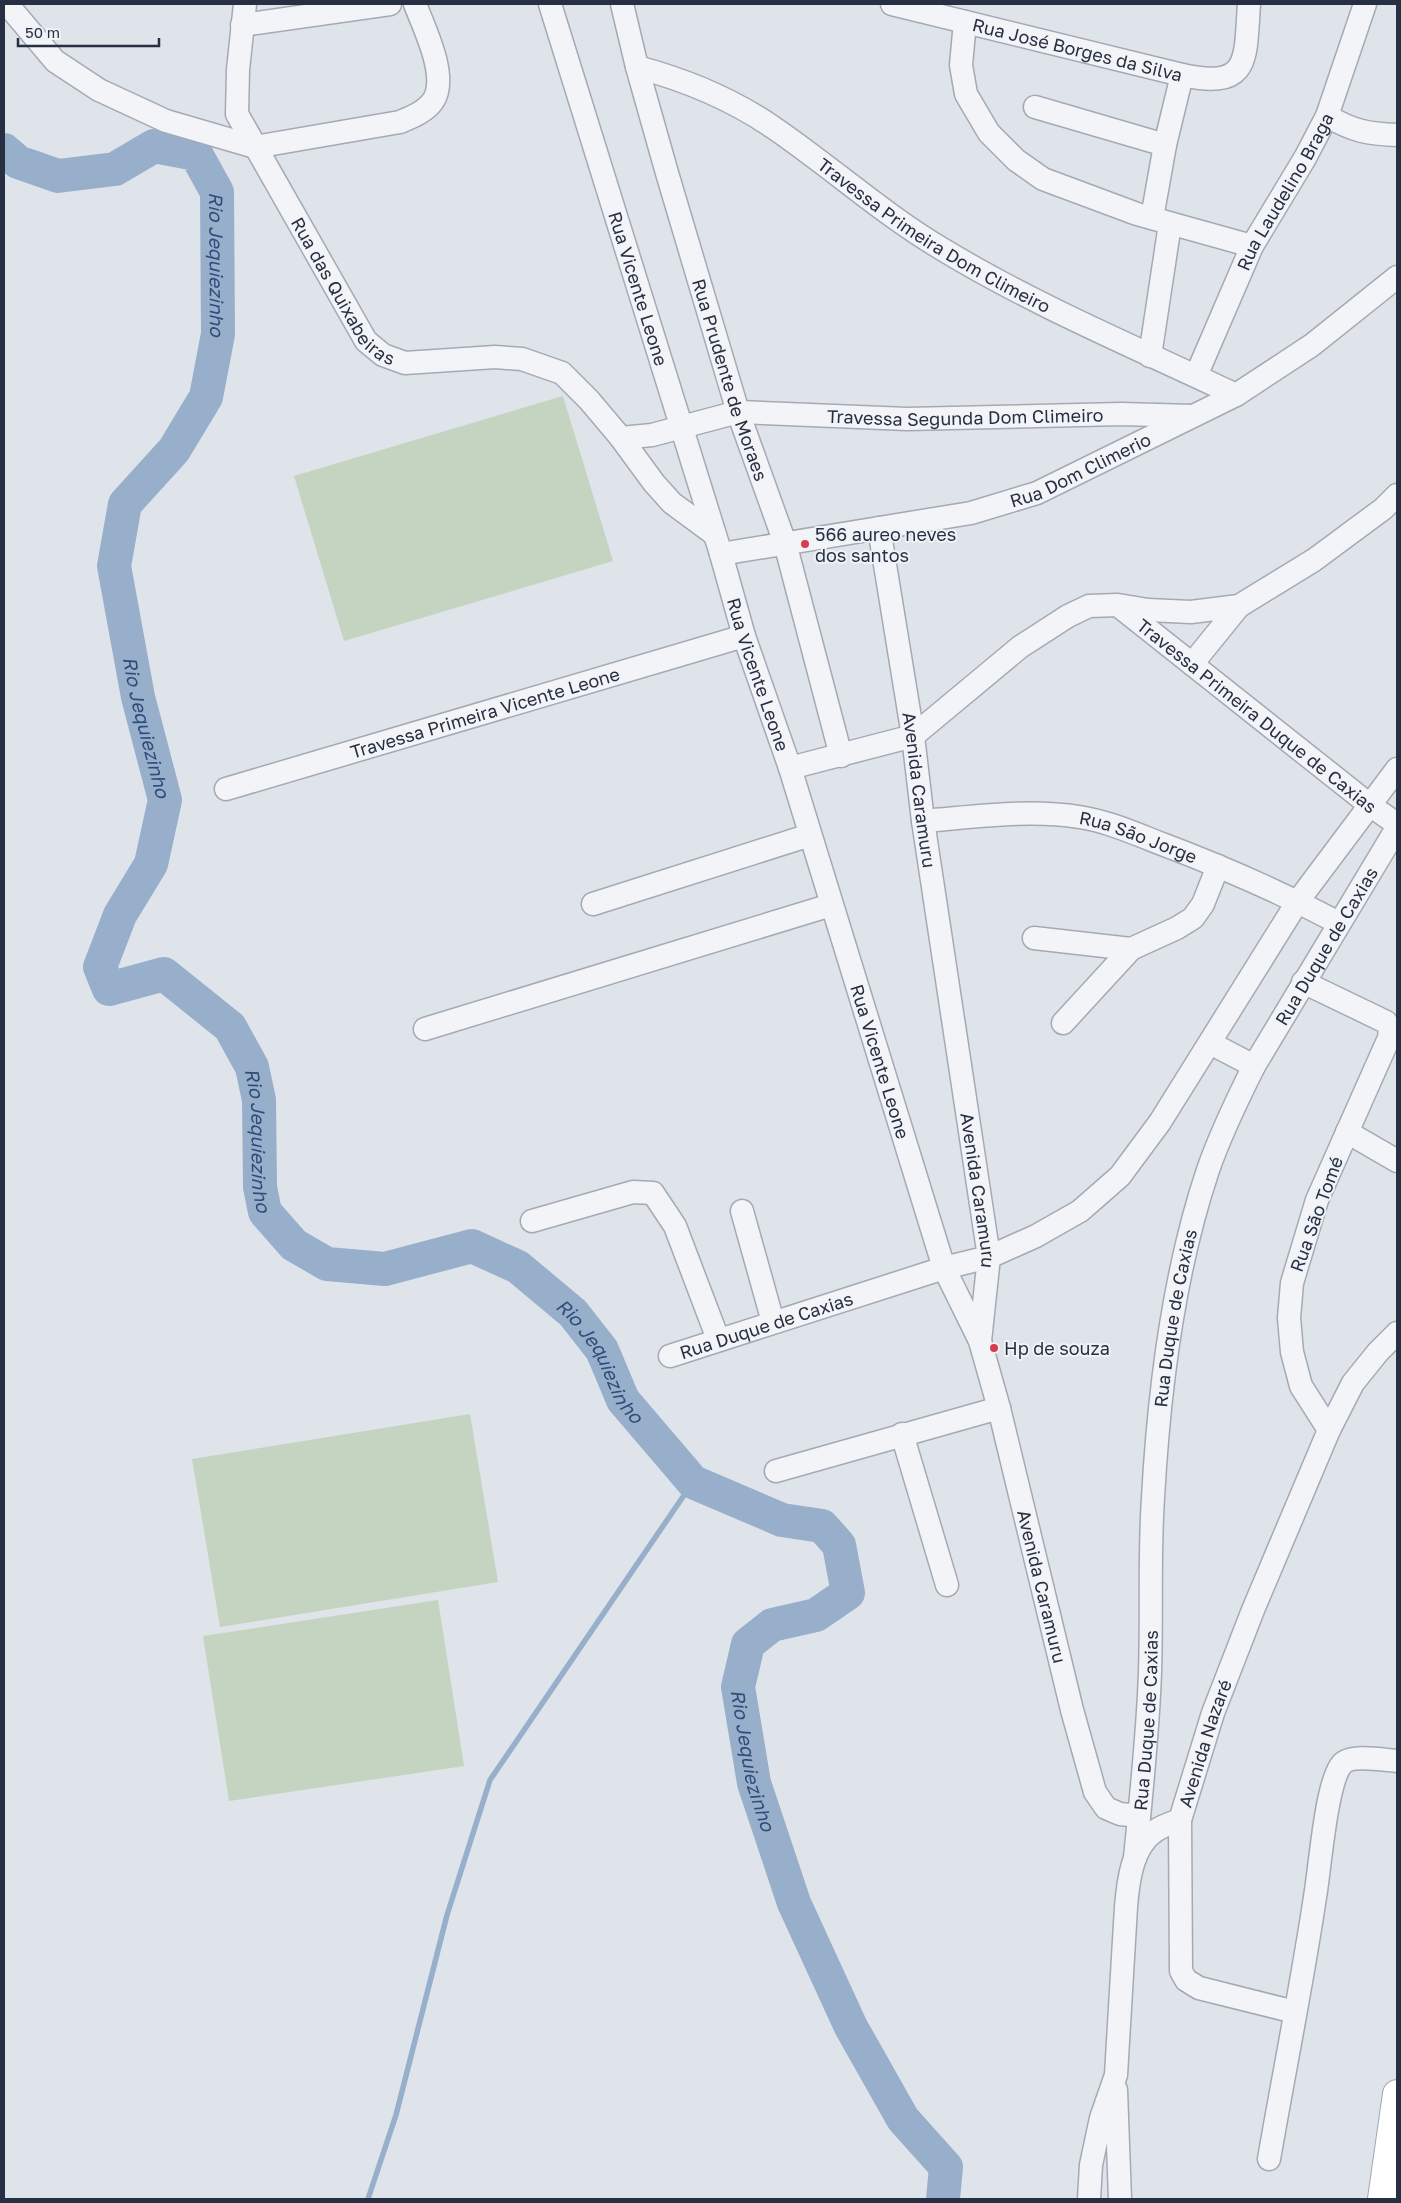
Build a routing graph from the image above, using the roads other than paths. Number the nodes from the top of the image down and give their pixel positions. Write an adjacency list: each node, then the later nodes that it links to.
1 (7, 4): 18 (street)
2 (390, 4): 10 (street)
3 (415, 4): 18 (street)
4 (550, 4): 27 (street, Rua Vicente Leone)
5 (622, 4): 12 (street, Rua Prudente de Moraes)
6 (892, 4): 9 (street, Rua José Borges da Silva)
7 (1249, 4): 13 (street, Rua José Borges da Silva)
8 (1365, 4): 15 (street, Rua Laudelino Braga)
9 (926, 8): 11 (street, Rua José Borges da Silva)
10 (243, 15): 18 (street, Rua das Quixabeiras)
11 (965, 22): 13 (street, Rua José Borges da Silva); 19 (street)
12 (637, 67): 22 (street, Travessa Primeira Dom Climeiro); 25 (street, Rua Prudente de Moraes)
13 (1182, 75): 17 (street)
14 (1034, 107): 17 (street)
15 (1327, 116): 16 (street); 20 (street, Rua Laudelino Braga)
16 (1397, 135)
17 (1166, 145): 19 (street)
18 (255, 147): 28 (street, Rua das Quixabeiras)
19 (1161, 221): 20 (street); 22 (street)
20 (1252, 246): 23 (street, Rua Laudelino Braga)
21 (1397, 277): 24 (street, Rua Dom Climerio)
22 (1150, 356): 23 (street, Travessa Primeira Dom Climeiro)
23 (1196, 376): 24 (street, Travessa Primeira Dom Climeiro)
24 (1236, 395): 26 (street, Rua Dom Climerio)
25 (738, 412): 26 (street, Travessa Segunda Dom Climeiro); 27 (street); 31 (street, Rua Prudente de Moraes)
26 (1193, 416): 30 (street, Rua Dom Climerio)
27 (681, 426): 28 (street); 32 (street, Rua Vicente Leone)
28 (621, 438): 32 (street, Rua das Quixabeiras)
29 (1397, 495): 34 (street)
30 (878, 528): 31 (street, Rua Dom Climerio); 37 (street, Avenida Caramuru)
31 (785, 543): 32 (street, Rua Dom Climerio); 38 (street, Rua Prudente de Moraes)
32 (717, 544): 35 (street, Rua Vicente Leone)
33 (1118, 605): 34 (street); 36 (street, Travessa Primeira Duque de Caxias); 37 (street)
34 (1239, 606): 36 (street)
35 (744, 636): 39 (street, Rua Vicente Leone); 41 (street, Travessa Primeira Vicente Leone)
36 (1192, 664): 42 (street, Travessa Primeira Duque de Caxias)
37 (913, 736): 38 (street); 43 (street, Avenida Caramuru)
38 (841, 756): 39 (street)
39 (790, 768): 45 (street, Rua Vicente Leone)
40 (1397, 769): 42 (street, Rua Duque de Caxias)
41 (226, 789)
42 (1371, 806): 44 (street, Travessa Primeira Duque de Caxias); 47 (street, Rua Duque de Caxias)
43 (923, 821): 46 (street, Rua São Jorge); 62 (street, Avenida Caramuru)
44 (1397, 826): 50 (street, Rua Duque de Caxias)
45 (810, 835): 48 (street); 49 (street, Rua Vicente Leone)
46 (1218, 866): 47 (street, Rua São Jorge); 52 (street)
47 (1298, 901): 50 (street, Rua São Jorge); 56 (street, Rua Duque de Caxias)
48 (593, 904)
49 (831, 905): 55 (street); 63 (street, Rua Vicente Leone)
50 (1339, 923): 53 (street, Rua Duque de Caxias)
51 (1034, 938): 52 (street)
52 (1130, 949): 54 (street)
53 (1303, 982): 57 (street, Rua Duque de Caxias); 58 (street, Rua São Tomé)
54 (1063, 1023)
55 (425, 1030)
56 (1210, 1043): 57 (street); 62 (street, Rua Duque de Caxias)
57 (1254, 1066): 75 (street, Rua Duque de Caxias)
58 (1347, 1132): 59 (street); 70 (street, Rua São Tomé)
59 (1397, 1161)
60 (742, 1211): 64 (street)
61 (532, 1221): 66 (street)
62 (989, 1258): 63 (street, Rua Duque de Caxias); 67 (street, Avenida Caramuru)
63 (944, 1268): 64 (street, Rua Duque de Caxias); 67 (street, Rua Vicente Leone)
64 (774, 1322): 66 (street, Rua Duque de Caxias)
65 (1397, 1333): 70 (street, Avenida Nazaré)
66 (718, 1339): 68 (street, Rua Duque de Caxias)
67 (980, 1341): 69 (street, Avenida Caramuru)
68 (670, 1356)
69 (999, 1408): 71 (street); 75 (street, Avenida Caramuru)
70 (1329, 1430): 76 (street, Avenida Nazaré)
71 (902, 1434): 72 (street); 73 (street)
72 (776, 1471)
73 (946, 1585)
74 (1397, 1761): 78 (street)
75 (1139, 1816): 77 (street, Rua Duque de Caxias)
76 (1180, 1820): 77 (street, Avenida Nazaré); 78 (street)
77 (1135, 1858): 79 (street, Avenida Nazaré)
78 (1295, 2012): 82 (street)
79 (1116, 2075): 83 (street, Avenida Nazaré); 84 (street)
80 (1397, 2094): 81 (main road)
81 (1395, 2140): 85 (main road)
82 (1269, 2159)
83 (1089, 2199)
84 (1120, 2199)
85 (1382, 2199)

